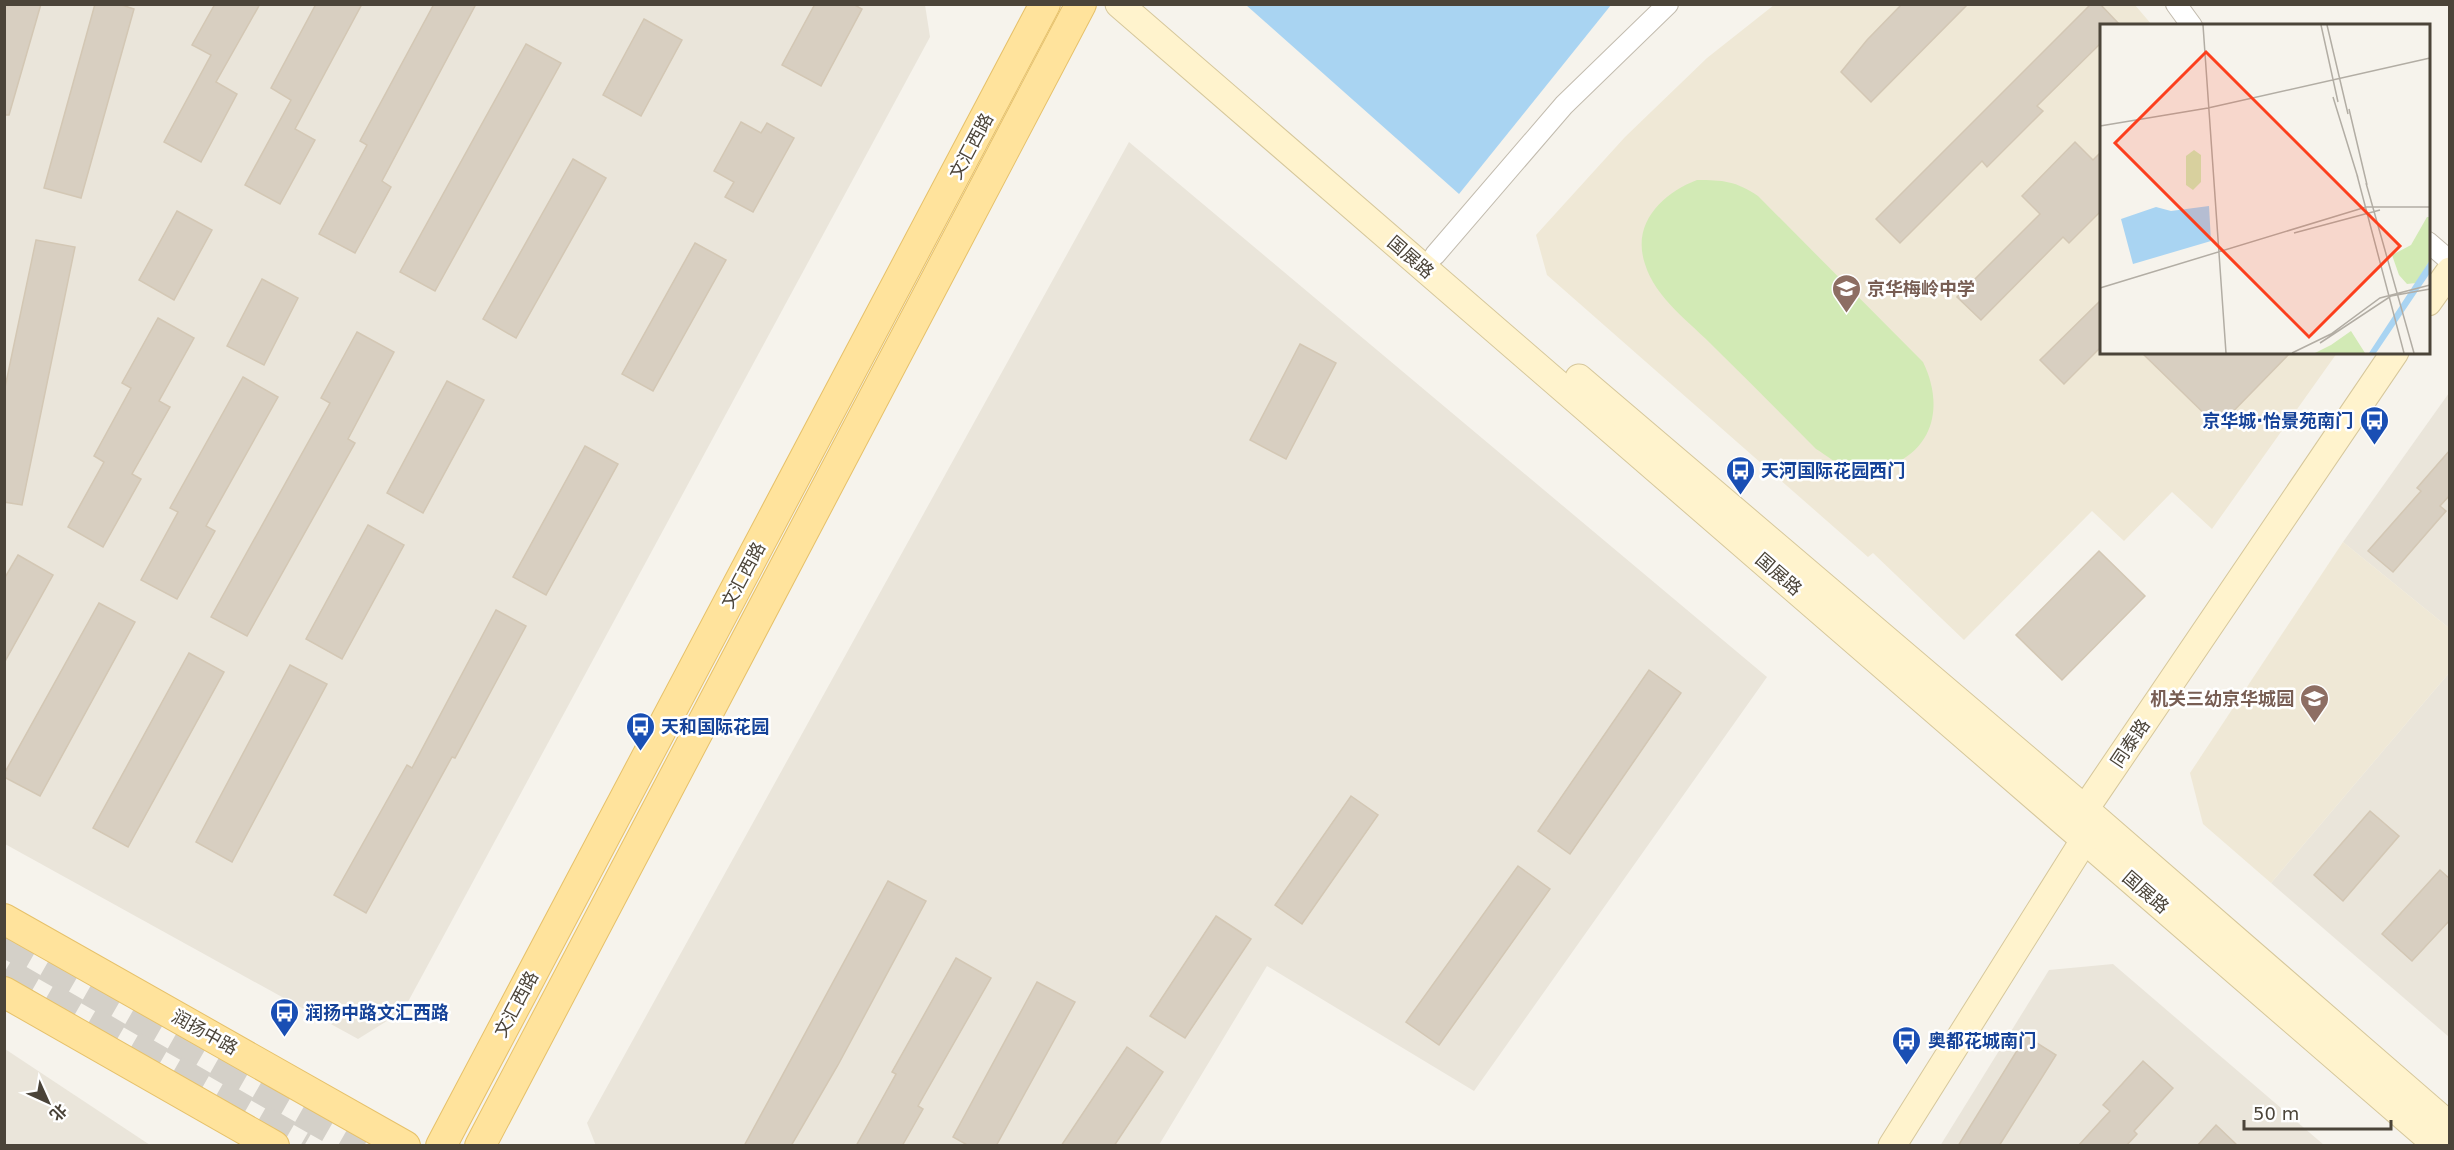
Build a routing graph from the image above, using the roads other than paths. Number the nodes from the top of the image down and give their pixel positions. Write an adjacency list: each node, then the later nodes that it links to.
1 (1046, 4): 21 (main road, 文汇西路)
2 (1081, 4): 22 (main road, 文汇西路)
3 (1119, 4): 15 (street, 国展路)
4 (1147, 4): 9 (street, 国展路)
5 (1668, 4): 9 (street)
6 (2176, 4): 7 (street)
7 (2191, 24)
8 (2430, 244): 10 (street)
9 (1435, 255): 14 (street, 国展路)
10 (2450, 261)
11 (2450, 272): 12 (street)
12 (2430, 300)
13 (2394, 354): 14 (street, 同泰路)
14 (2085, 809): 15 (street); 18 (street, 国展路)
15 (2085, 839): 23 (street); 24 (street, 国展路)
16 (4, 920): 20 (main road, 润扬中路)
17 (4, 992): 19 (main road)
18 (2450, 1126)
19 (274, 1146)
20 (405, 1146)
21 (441, 1146)
22 (480, 1146)
23 (1892, 1146)
24 (2438, 1146)

